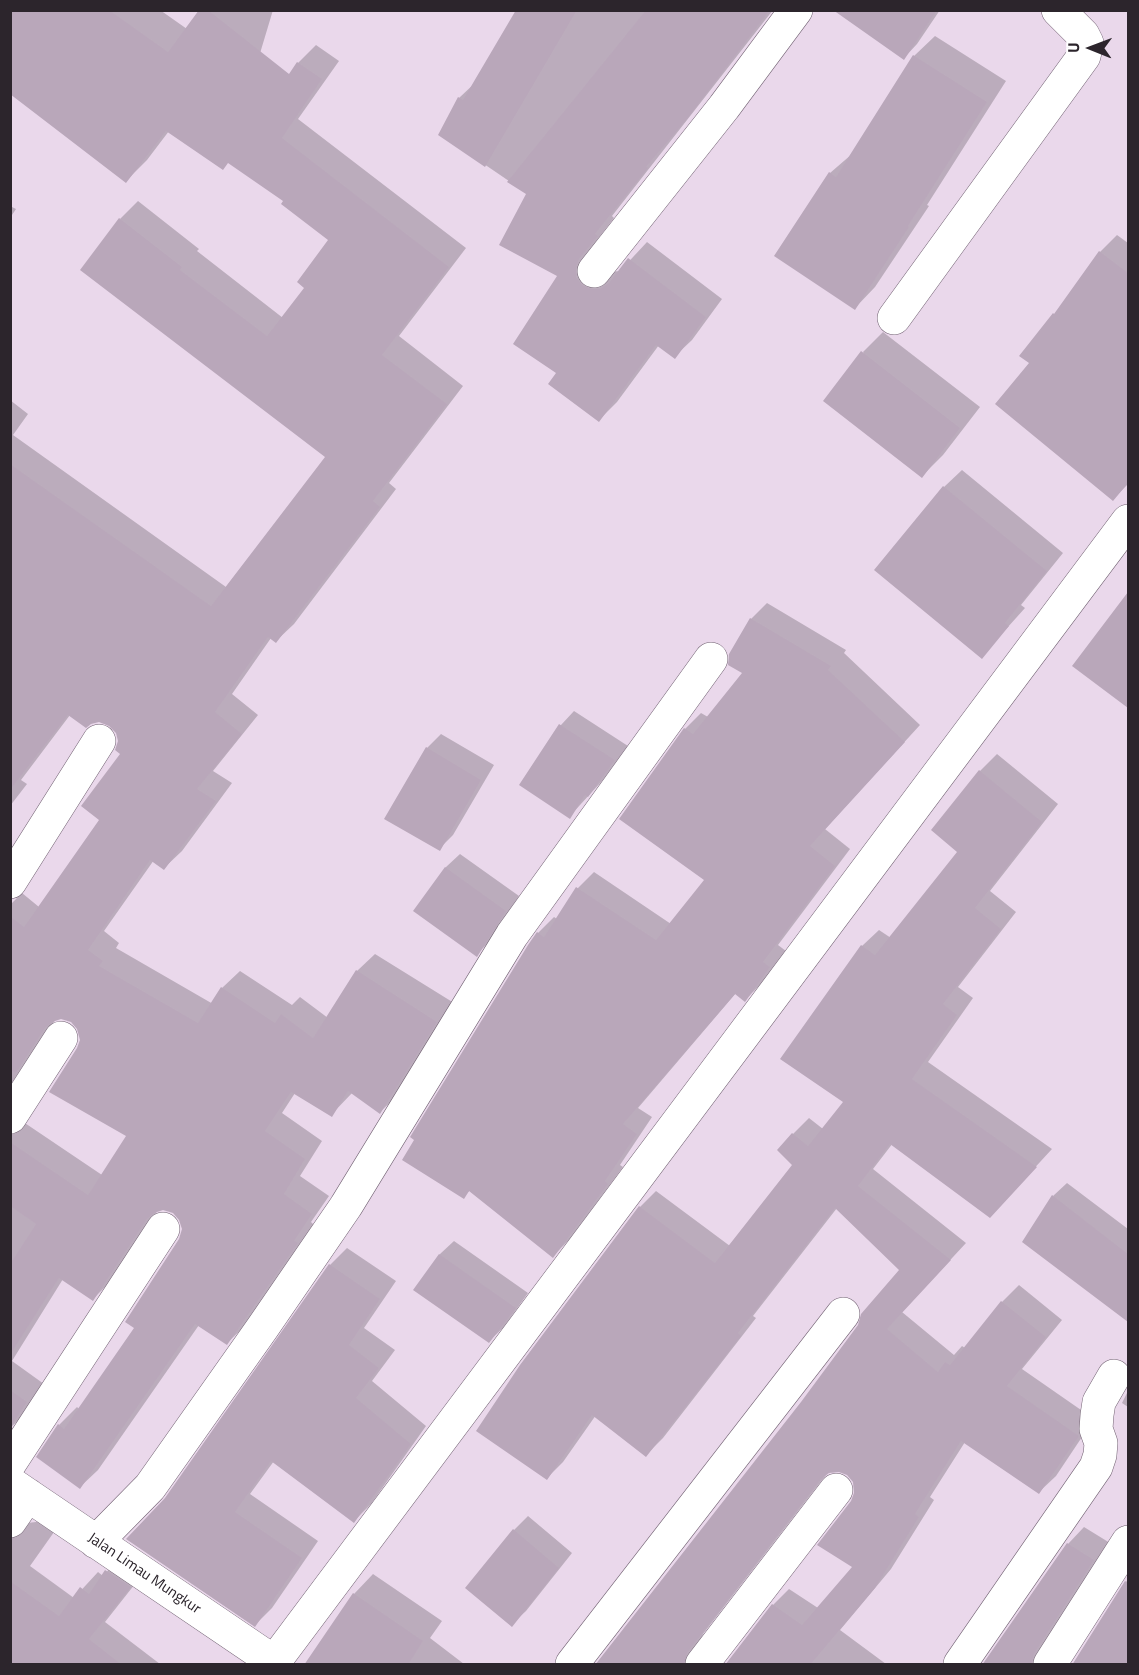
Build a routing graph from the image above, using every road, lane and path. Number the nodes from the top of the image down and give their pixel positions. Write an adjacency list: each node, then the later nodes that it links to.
1 (796, 10): 3 (street)
2 (1058, 10): 4 (street)
3 (594, 271)
4 (894, 318)
5 (1128, 521): 19 (street)
6 (711, 659): 17 (street)
7 (99, 741): 8 (street)
8 (10, 882)
9 (61, 1038): 10 (street)
10 (10, 1117)
11 (163, 1229): 14 (street)
12 (843, 1314): 20 (street)
13 (1114, 1376): 22 (street)
14 (10, 1463)
15 (836, 1490): 21 (street)
16 (16, 1500): 17 (street, Jalan Limau Mungkur)
17 (96, 1542): 19 (street, Jalan Limau Mungkur)
18 (1128, 1542): 23 (street)
19 (275, 1664)
20 (572, 1665)
21 (702, 1665)
22 (960, 1665)
23 (1050, 1665)

